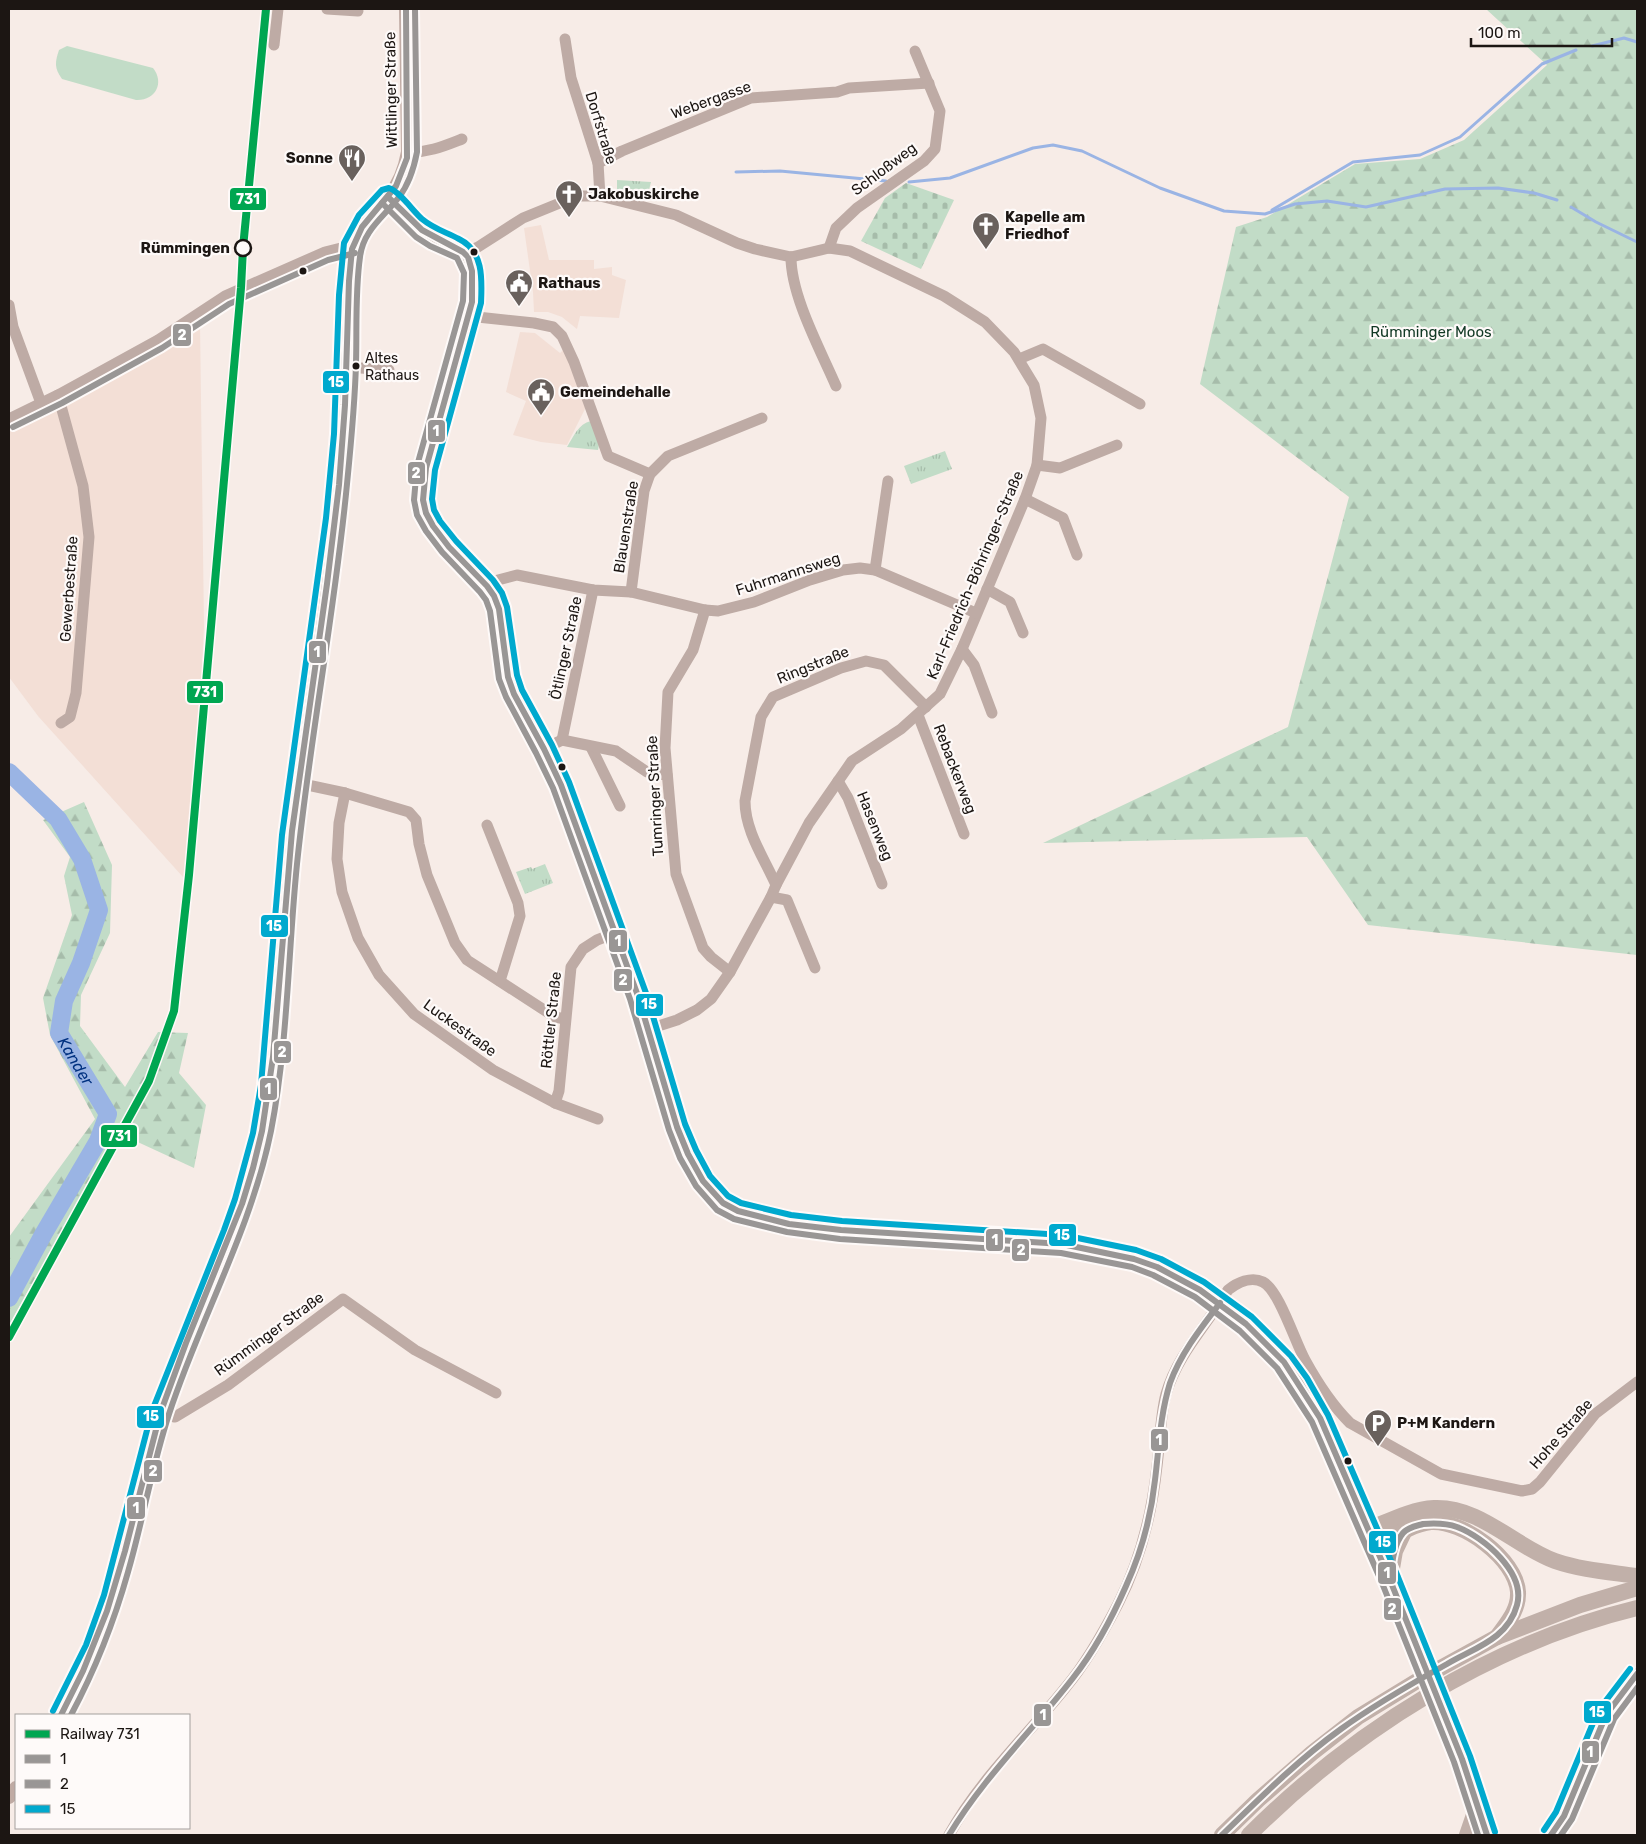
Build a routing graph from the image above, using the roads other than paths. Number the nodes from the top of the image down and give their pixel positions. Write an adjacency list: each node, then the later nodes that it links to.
1 (278, 9): 6 (street)
2 (326, 9): 4 (street)
3 (406, 9): 10 (main road, Wittlinger Straße)
4 (358, 11)
5 (565, 39): 11 (street, Dorfstraße)
6 (274, 45)
7 (915, 51): 8 (street, Schloßweg)
8 (929, 83): 11 (street, Webergasse); 15 (street, Schloßweg)
9 (462, 139): 10 (street)
10 (408, 152): 13 (main road, Wittlinger Straße)
11 (598, 163): 12 (street, Dorfstraße)
12 (600, 196): 16 (street); 17 (street, Karl-Friedrich-Böhringer-Straße)
13 (388, 197): 14 (main road, Wittlinger Straße); 16 (street)
14 (353, 245): 21 (main road); 24 (street)
15 (829, 248): 17 (street, Karl-Friedrich-Böhringer-Straße); 20 (street, Karl-Friedrich-Böhringer-Straße)
16 (464, 254): 19 (street)
17 (791, 257): 23 (street)
18 (9, 305): 25 (street)
19 (468, 316): 31 (street); 36 (street)
20 (1019, 359): 26 (street); 30 (street, Karl-Friedrich-Böhringer-Straße)
21 (346, 367): 22 (street); 52 (main road)
22 (389, 370)
23 (836, 386)
24 (58, 395): 25 (street); 46 (street, Gewerbestraße)
25 (41, 403): 28 (street)
26 (1140, 404)
27 (762, 418): 31 (street, Blauenstraße)
28 (9, 419)
29 (1117, 445): 30 (street)
30 (1037, 465): 33 (street, Karl-Friedrich-Böhringer-Straße)
31 (650, 474): 39 (street, Blauenstraße)
32 (888, 481): 35 (street)
33 (1025, 499): 34 (street); 37 (street, Karl-Friedrich-Böhringer-Straße)
34 (1078, 555)
35 (875, 570): 40 (street, Fuhrmannsweg); 41 (street, Fuhrmannsweg)
36 (487, 586): 38 (street, Fuhrmannsweg); 49 (street)
37 (987, 588): 41 (street, Karl-Friedrich-Böhringer-Straße); 42 (street)
38 (593, 590): 39 (street, Fuhrmannsweg); 47 (street, Ötlinger Straße)
39 (631, 592): 40 (street, Fuhrmannsweg)
40 (705, 610): 50 (street, Tumringer Straße)
41 (976, 613): 43 (street, Karl-Friedrich-Böhringer-Straße)
42 (1023, 633)
43 (962, 649): 44 (street, Karl-Friedrich-Böhringer-Straße); 45 (street)
44 (922, 711): 51 (street, Karl-Friedrich-Böhringer-Straße); 56 (street, Rebackerweg); 58 (street, Ringstraße)
45 (992, 713)
46 (61, 724)
47 (562, 740): 48 (street); 49 (street)
48 (591, 747): 50 (street); 54 (street)
49 (544, 749): 60 (street)
50 (666, 775): 62 (street, Tumringer Straße)
51 (838, 780): 57 (street, Hasenweg); 58 (street, Karl-Friedrich-Böhringer-Straße)
52 (298, 782): 53 (street); 71 (main road)
53 (345, 794): 63 (street); 66 (street, Luckestraße)
54 (620, 806)
55 (486, 824): 63 (street)
56 (964, 834)
57 (882, 884)
58 (776, 885): 59 (street, Karl-Friedrich-Böhringer-Straße)
59 (772, 897): 61 (street); 62 (street, Karl-Friedrich-Böhringer-Straße)
60 (615, 933): 64 (street, Röttler Straße); 65 (street)
61 (815, 968)
62 (730, 972): 65 (street, Karl-Friedrich-Böhringer-Straße)
63 (500, 981): 64 (street)
64 (565, 1019): 66 (street, Röttler Straße)
65 (649, 1029): 68 (street)
66 (555, 1103): 67 (street, Luckestraße)
67 (598, 1119)
68 (1220, 1303): 69 (street, Hohe Straße); 72 (street); 82 (street)
69 (1637, 1382)
70 (496, 1392): 71 (street, Rümminger Straße)
71 (160, 1414): 80 (main road)
72 (1369, 1529): 73 (highway); 74 (highway); 75 (street)
73 (1404, 1532): 75 (highway); 78 (highway)
74 (1637, 1576)
75 (1390, 1580): 81 (street, bridge)
76 (1637, 1588): 78 (highway)
77 (1637, 1608): 84 (highway)
78 (1498, 1637): 83 (highway)
79 (1637, 1674): 87 (street)
80 (61, 1714)
81 (1478, 1803): 85 (highway); 86 (street)
82 (949, 1835)
83 (1222, 1835)
84 (1250, 1835)
85 (1467, 1835)
86 (1487, 1835)
87 (1551, 1835)

